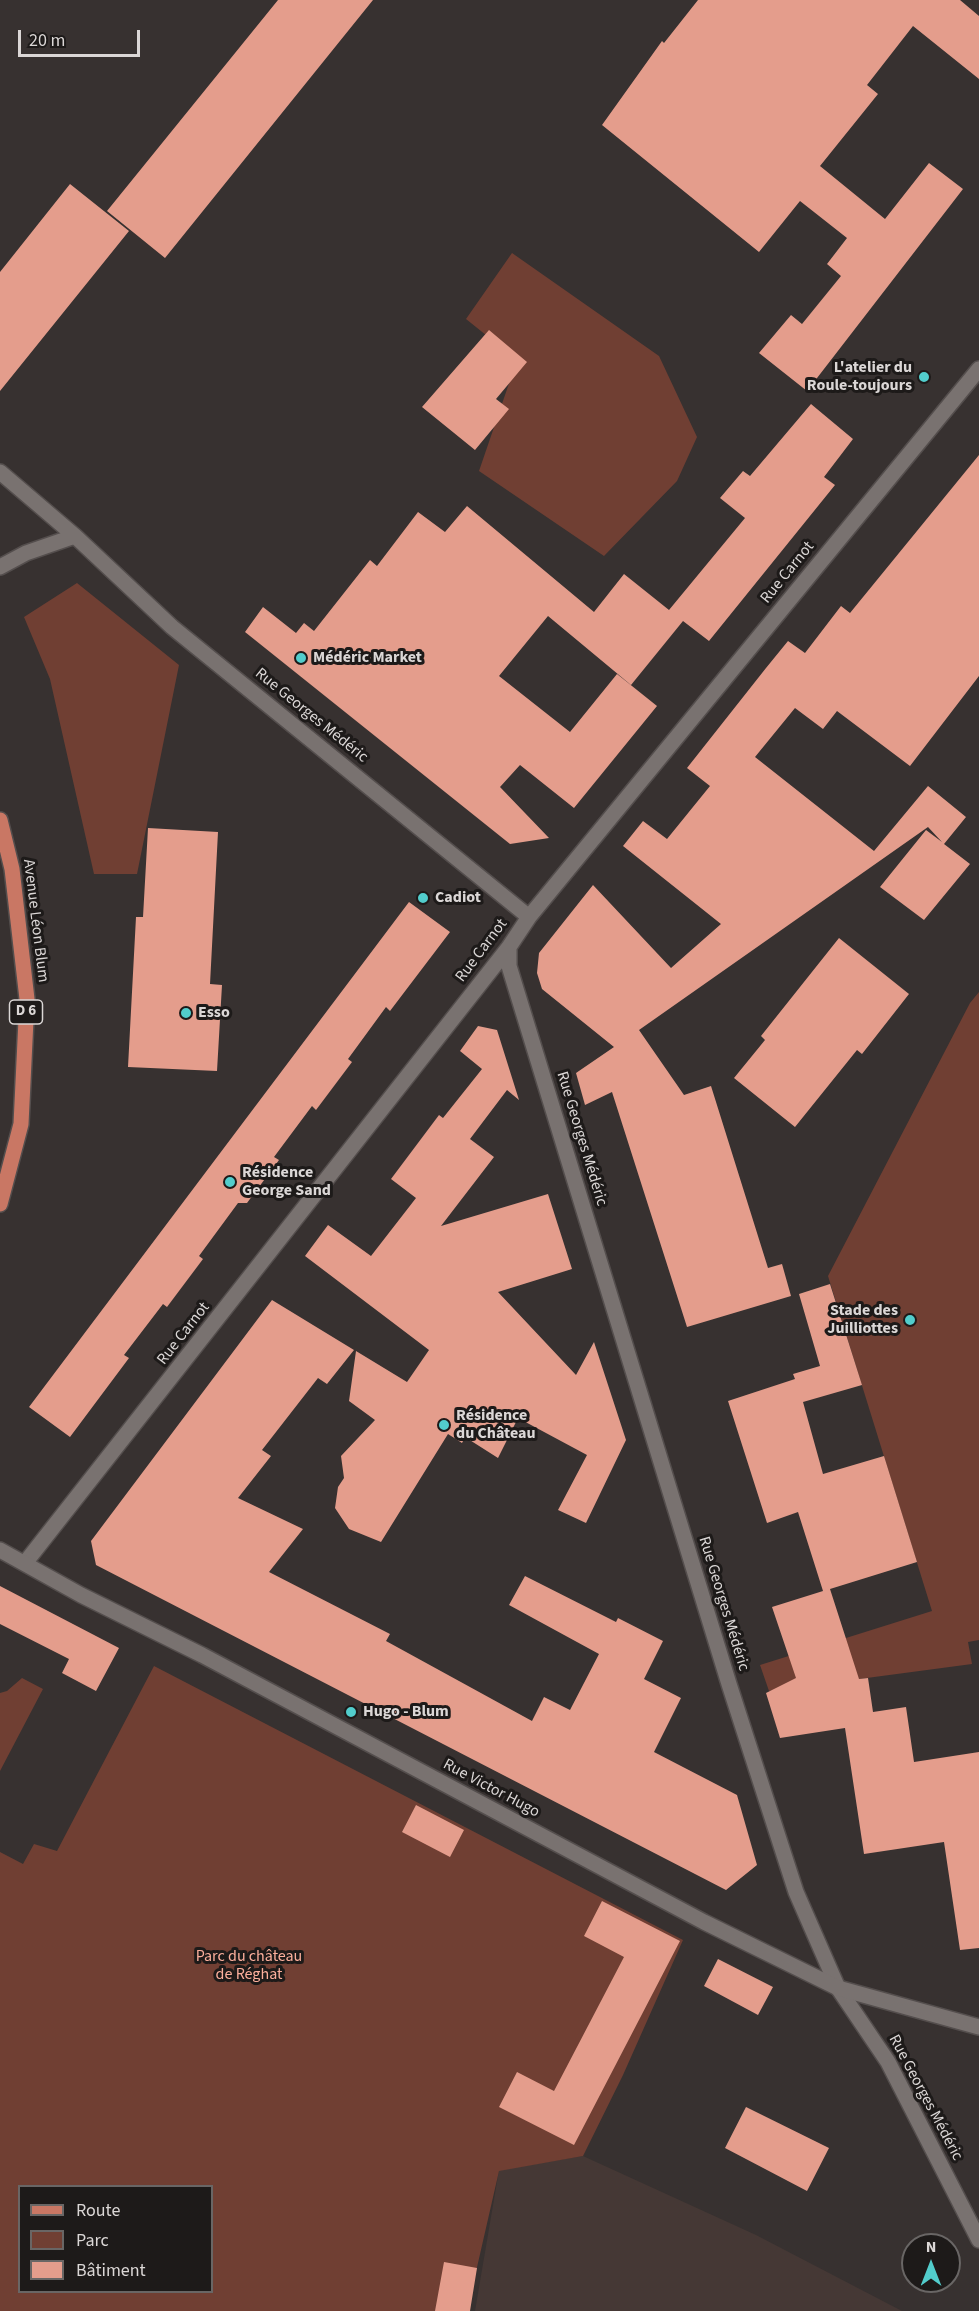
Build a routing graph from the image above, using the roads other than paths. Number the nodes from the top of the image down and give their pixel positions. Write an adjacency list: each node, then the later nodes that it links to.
1 (979, 369): 6 (street, Rue Carnot)
2 (0, 472): 3 (street, Rue Georges Médéric)
3 (75, 537): 4 (street); 6 (street, Rue Georges Médéric)
4 (0, 567)
5 (0, 820): 8 (main road, Avenue Léon Blum / D 6)
6 (529, 917): 7 (street, Rue Carnot)
7 (509, 947): 10 (street, Rue Carnot); 11 (street, Rue Georges Médéric)
8 (0, 1204)
9 (0, 1550): 10 (street, Rue Victor Hugo)
10 (25, 1563): 11 (street, Rue Victor Hugo)
11 (838, 1988): 12 (street, Rue Victor Hugo); 13 (street, Rue Georges Médéric)
12 (979, 2026)
13 (979, 2240)

